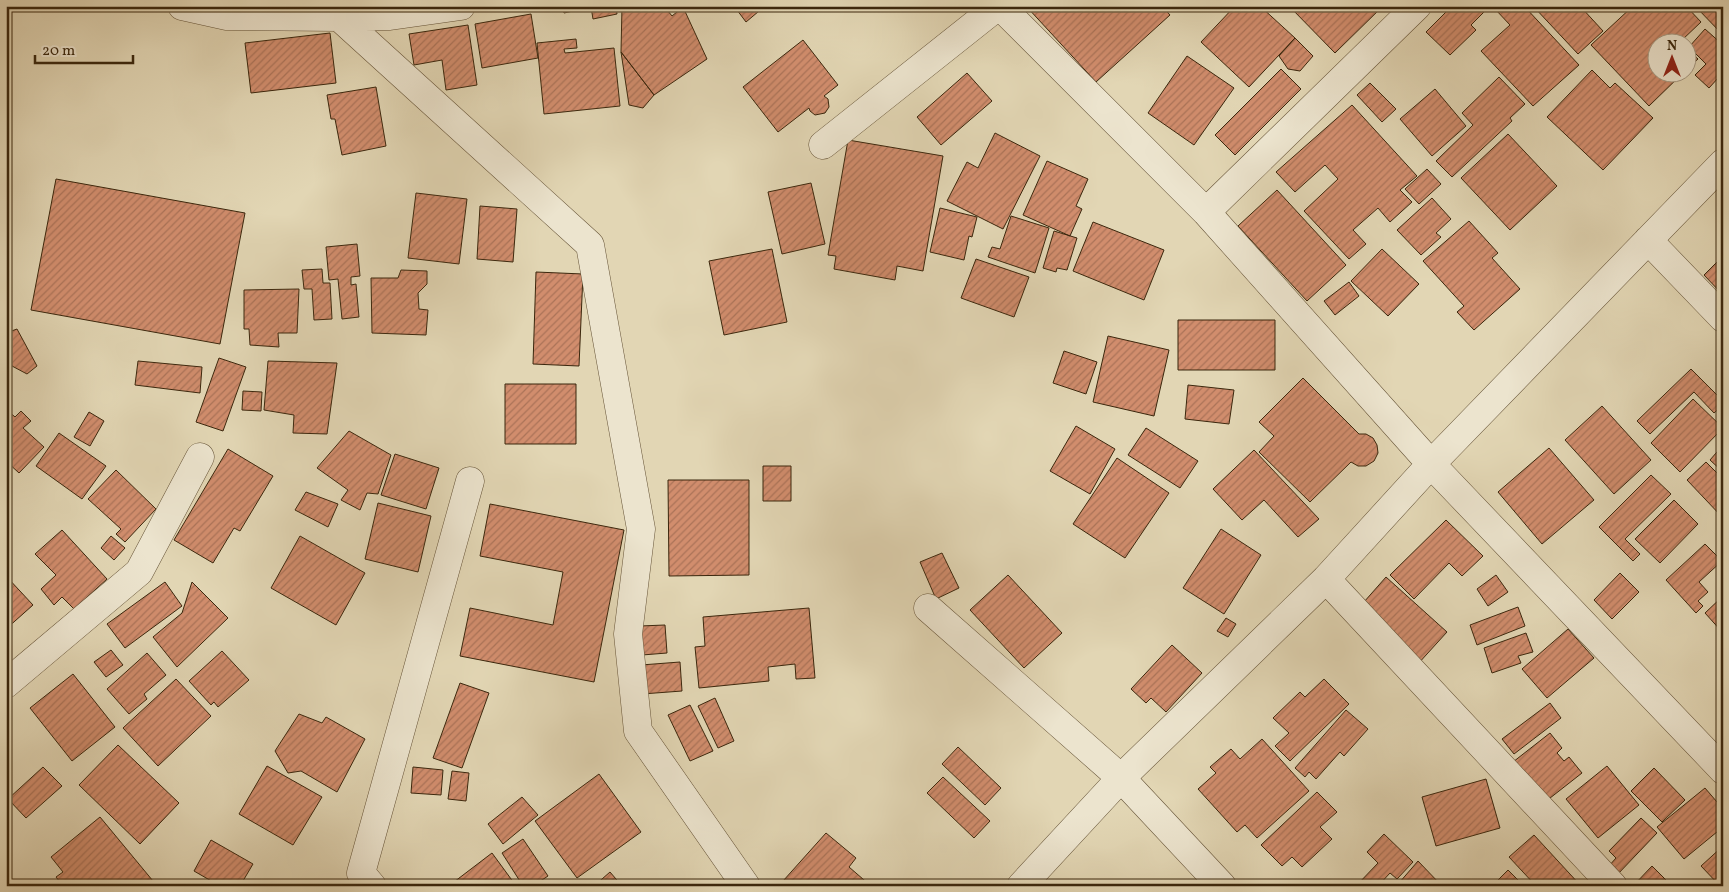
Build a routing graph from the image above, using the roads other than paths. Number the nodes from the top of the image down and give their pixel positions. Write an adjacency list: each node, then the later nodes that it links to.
1 (182, 6): 5 (street)
2 (461, 6): 5 (street)
3 (999, 6): 6 (street); 8 (street)
4 (1417, 6): 8 (street)
5 (340, 17): 20 (street)
6 (823, 145)
7 (1723, 163): 9 (street)
8 (1206, 212): 12 (street)
9 (1648, 240): 10 (street); 12 (street)
10 (1723, 318)
11 (200, 457): 16 (street)
12 (1431, 464): 14 (street); 17 (street)
13 (470, 481): 19 (street)
14 (1326, 579): 18 (street); 23 (street)
15 (928, 608): 18 (street)
16 (6, 684)
17 (1723, 770)
18 (1121, 778): 21 (street); 22 (street)
19 (372, 886)
20 (746, 886)
21 (1021, 886)
22 (1222, 886)
23 (1613, 886)

